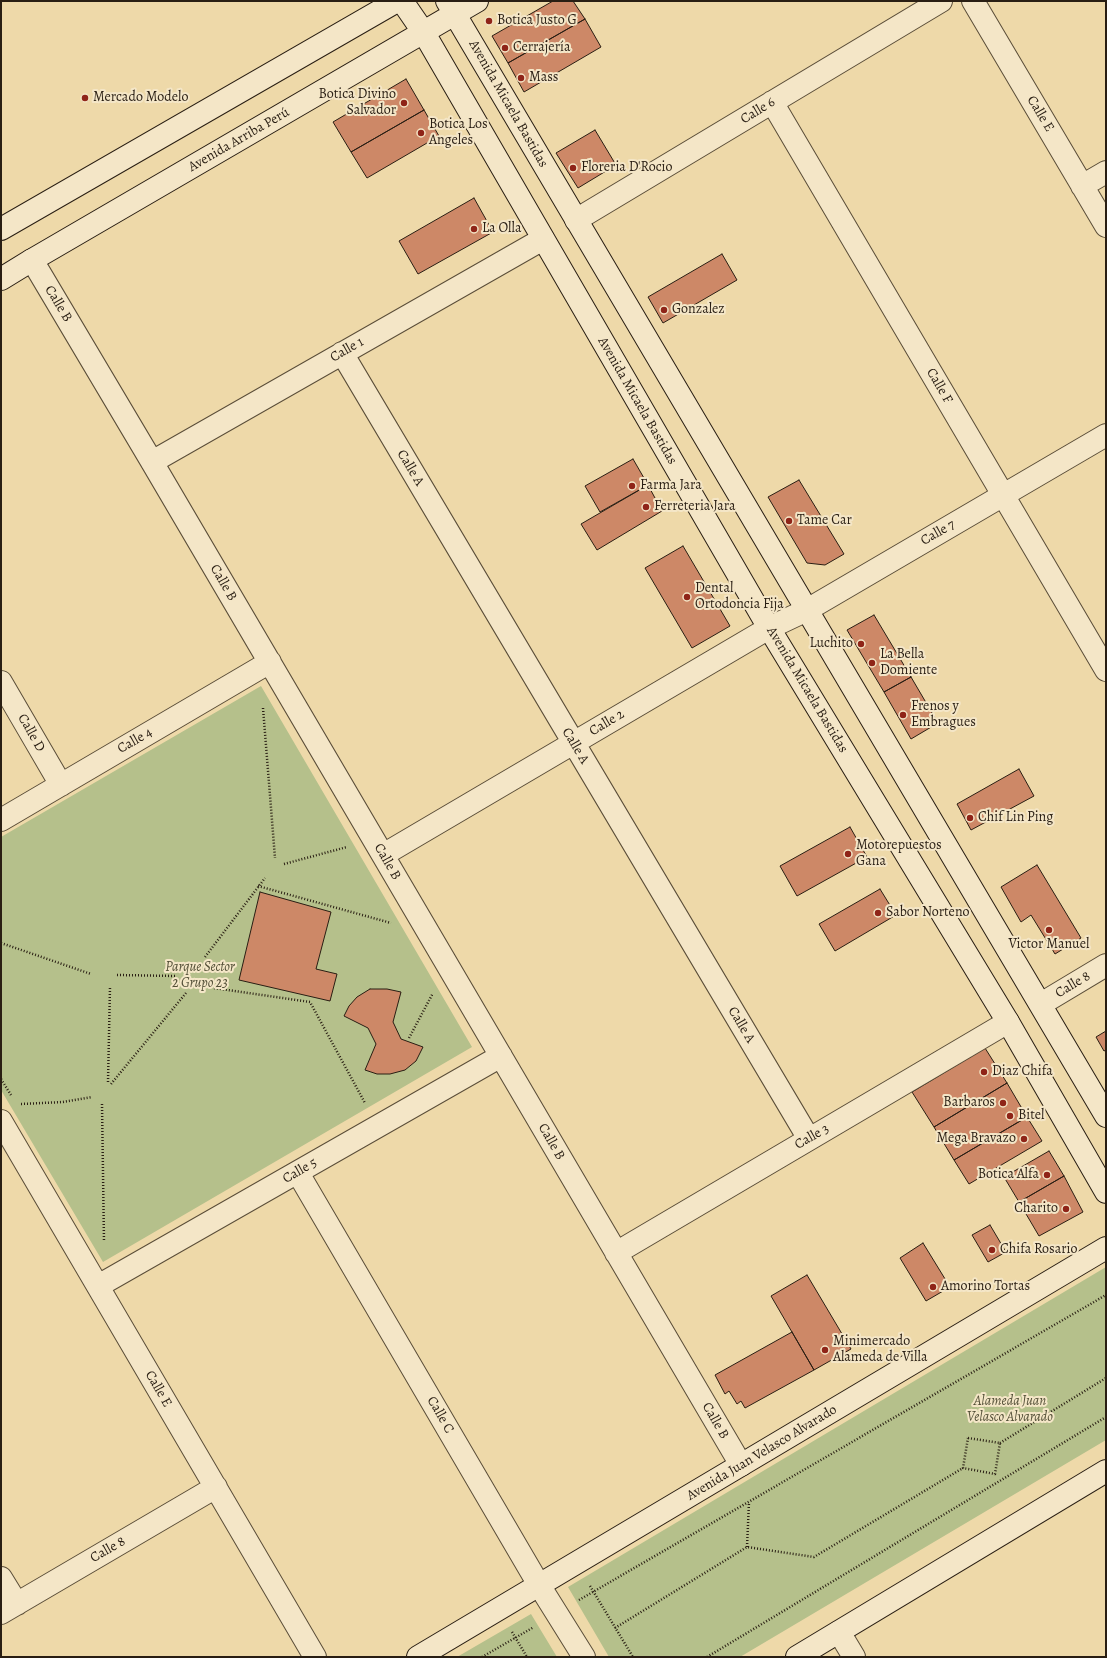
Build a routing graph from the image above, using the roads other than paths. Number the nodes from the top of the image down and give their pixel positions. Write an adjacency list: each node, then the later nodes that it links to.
1 (397, 1): 13 (street)
2 (402, 1): 7 (street, Avenida Micaela Bastidas)
3 (477, 1): 6 (street, Avenida Arriba Perú)
4 (941, 1): 8 (street, Calle 6)
5 (973, 1): 10 (street, Calle E)
6 (451, 8): 7 (street, Avenida Arriba Perú); 11 (street, Avenida Micaela Bastidas)
7 (424, 33): 14 (street, Avenida Micaela Bastidas); 15 (street, Avenida Arriba Perú)
8 (772, 102): 11 (street, Calle 6); 20 (street, Calle F)
9 (1106, 172): 10 (street)
10 (1082, 186): 12 (street, Calle E)
11 (576, 220): 21 (street, Avenida Micaela Bastidas)
12 (1106, 226)
13 (1, 229)
14 (543, 239): 17 (street, Calle 1); 22 (street, Avenida Micaela Bastidas)
15 (32, 260): 16 (street, Avenida Arriba Perú); 19 (street, Calle B)
16 (1, 279)
17 (342, 353): 19 (street, Calle 1); 26 (street, Calle A)
18 (1106, 435): 20 (street, Calle 7)
19 (152, 462): 23 (street, Calle B)
20 (1003, 495): 21 (street, Calle 7); 24 (street, Calle F)
21 (807, 610): 22 (street, Calle 7); 31 (street, Avenida Micaela Bastidas)
22 (769, 628): 26 (street, Calle 2); 32 (street, Avenida Micaela Bastidas)
23 (270, 662): 27 (street, Calle 4); 29 (street, Calle B)
24 (1106, 670)
25 (1, 682): 27 (street, Calle D)
26 (574, 743): 29 (street, Calle 2); 36 (street, Calle A)
27 (61, 784): 28 (street, Calle 4)
28 (1, 820)
29 (383, 855): 33 (street, Calle B)
30 (1106, 965): 31 (street, Calle 8)
31 (1041, 1004): 34 (street, Avenida Micaela Bastidas)
32 (1008, 1022): 36 (street, Calle 3); 38 (street, Avenida Micaela Bastidas)
33 (501, 1056): 37 (street, Calle 5); 40 (street, Calle B)
34 (1106, 1116)
35 (1, 1121): 41 (street, Calle E)
36 (809, 1139): 40 (street, Calle 3)
37 (298, 1173): 41 (street, Calle 5); 46 (street, Calle C)
38 (1106, 1192)
39 (1106, 1248): 42 (street, Avenida Juan Velasco Alvarado)
40 (616, 1252): 42 (street, Calle B)
41 (98, 1286): 44 (street, Calle E)
42 (741, 1465): 46 (street, Avenida Juan Velasco Alvarado)
43 (1106, 1471): 48 (street)
44 (216, 1487): 47 (street, Calle 8); 49 (street, Calle E)
45 (1, 1578): 47 (street)
46 (540, 1585): 50 (street, Avenida Juan Velasco Alvarado); 51 (street, Calle C)
47 (9, 1609)
48 (839, 1632): 52 (street); 53 (street)
49 (315, 1657)
50 (418, 1657)
51 (584, 1657)
52 (797, 1657)
53 (854, 1657)

